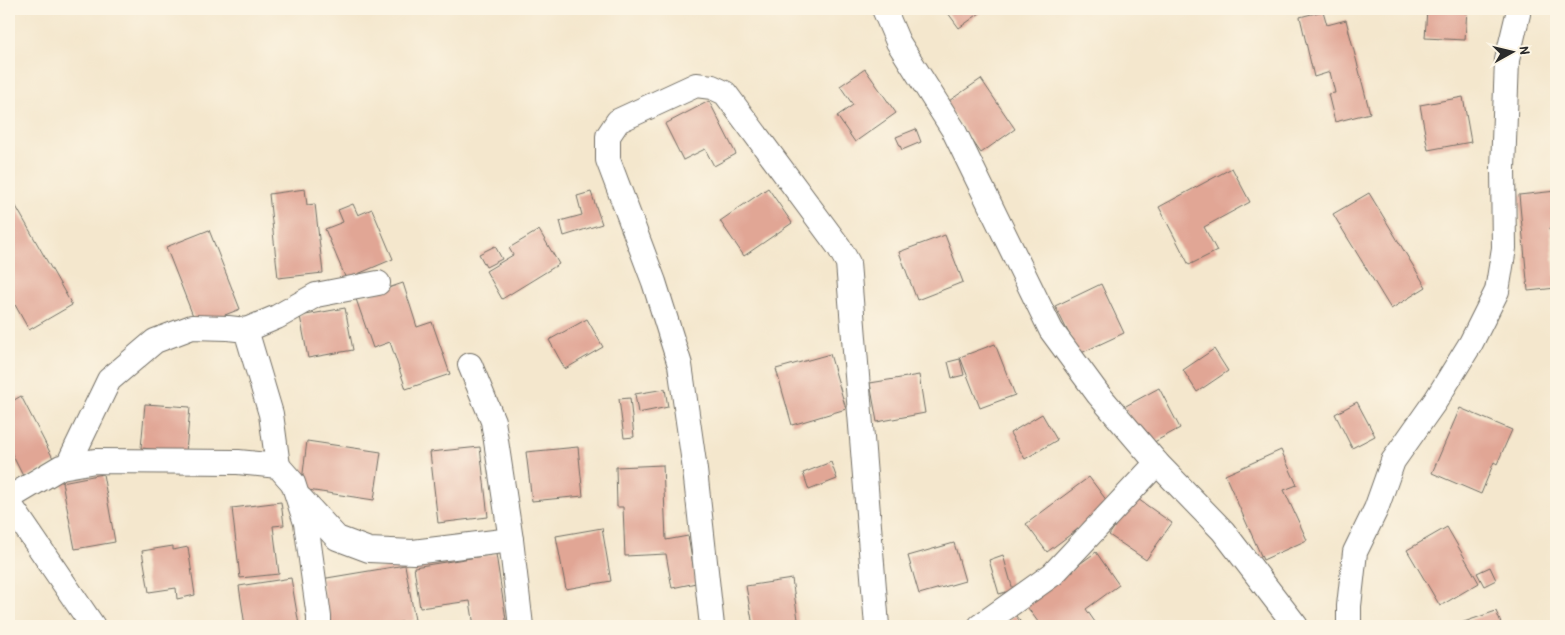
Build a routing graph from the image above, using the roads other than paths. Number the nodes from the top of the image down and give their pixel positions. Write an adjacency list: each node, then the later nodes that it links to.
1 (884, 9): 6 (street)
2 (1518, 9): 20 (street)
3 (378, 283): 4 (street)
4 (246, 330): 7 (street); 8 (street)
5 (470, 365): 12 (street)
6 (1157, 463): 18 (street); 19 (street)
7 (68, 465): 8 (street); 10 (street)
8 (278, 466): 9 (street)
9 (296, 494): 12 (street); 14 (street)
10 (9, 498)
11 (9, 503): 13 (street)
12 (511, 540): 15 (street)
13 (93, 626)
14 (319, 626)
15 (521, 626)
16 (712, 626): 17 (street)
17 (878, 626)
18 (980, 626)
19 (1296, 626)
20 (1349, 626)

